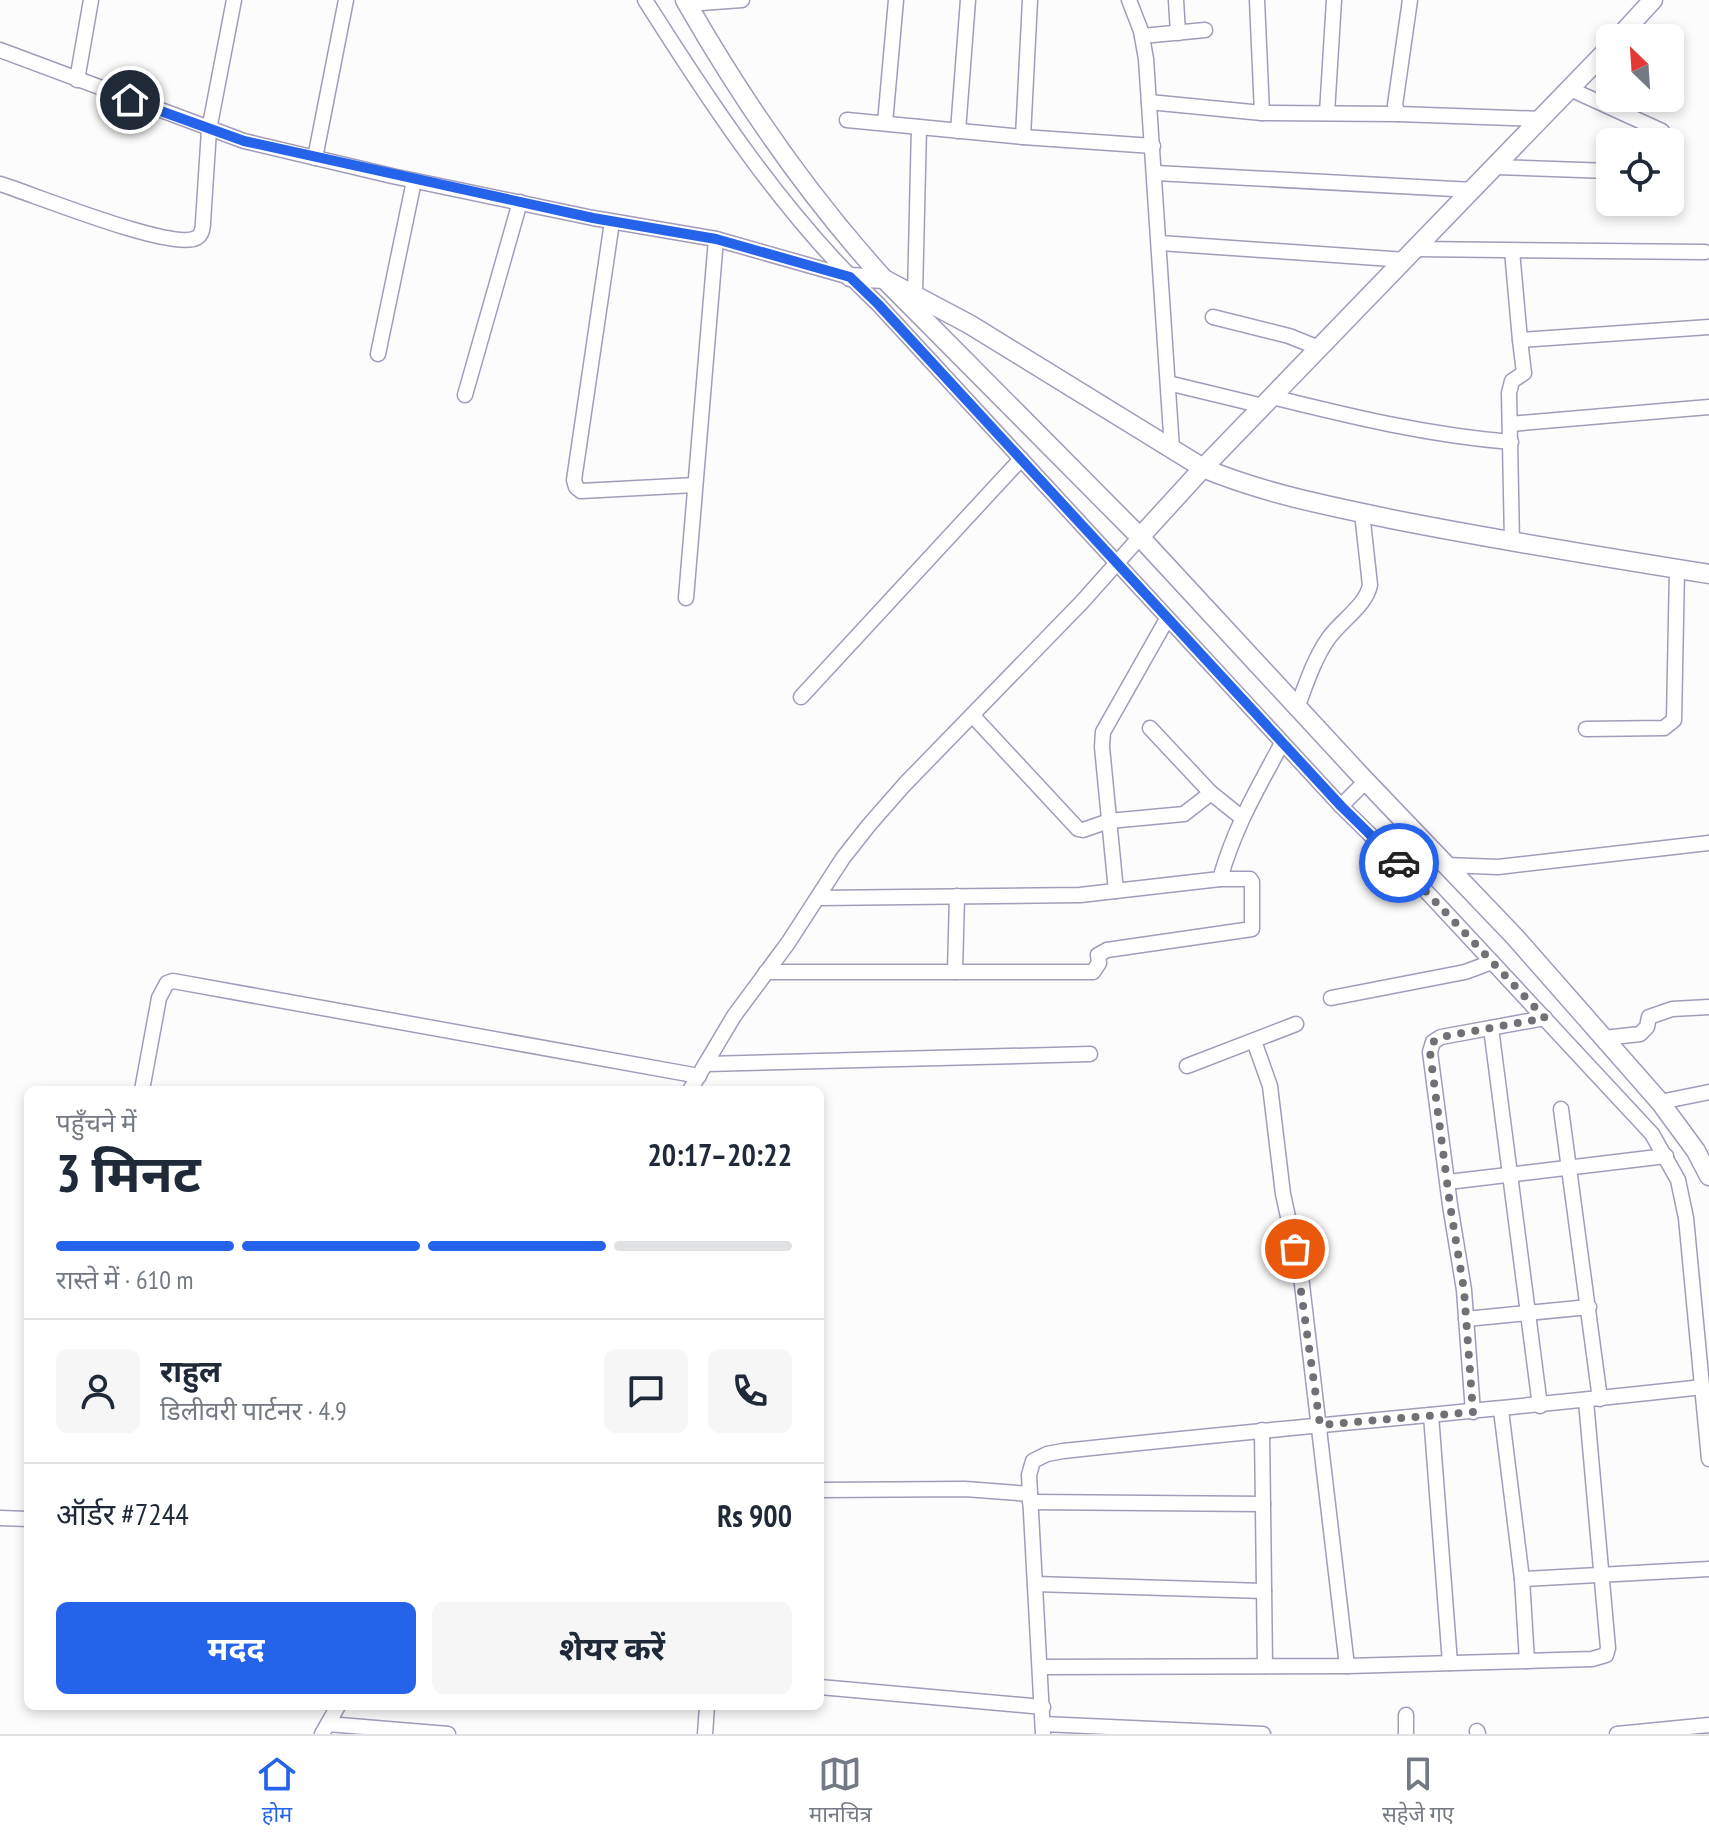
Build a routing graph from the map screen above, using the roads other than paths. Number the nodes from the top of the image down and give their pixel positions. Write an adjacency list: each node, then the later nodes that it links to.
1 (91, 0): 22 (street)
2 (234, 0): 33 (street)
3 (346, 0): 37 (street)
4 (645, 0): 51 (street)
5 (742, 0): 15 (street)
6 (896, 0): 30 (street)
7 (968, 0): 34 (street)
8 (1030, 0): 35 (street)
9 (1129, 0): 19 (street)
10 (1176, 0): 18 (street)
11 (1257, 0): 25 (street)
12 (1334, 0): 26 (street)
13 (1410, 0): 27 (street)
14 (1653, 0): 16 (street)
15 (686, 2): 51 (street)
16 (1631, 24)
17 (1205, 30): 18 (street)
18 (1178, 33): 19 (street)
19 (1142, 36): 24 (street)
20 (0, 50): 22 (street)
21 (1596, 62): 23 (street)
22 (77, 80): 33 (street)
23 (1570, 89): 28 (street); 32 (street)
24 (1149, 102): 25 (street); 36 (street)
25 (1262, 113): 26 (street)
26 (1327, 113): 27 (street)
27 (1398, 114): 28 (street)
28 (1542, 119): 38 (street)
29 (847, 120): 30 (street)
30 (885, 123): 31 (street)
31 (919, 127): 34 (street); 52 (street)
32 (1655, 128)
33 (209, 130): 37 (street); 42 (street)
34 (958, 131): 35 (street)
35 (1023, 137): 36 (street)
36 (1153, 146): 40 (street)
37 (315, 158): 41 (street)
38 (1496, 167): 39 (street); 43 (street)
39 (1596, 171)
40 (1156, 173): 43 (street); 47 (street)
41 (414, 181): 44 (street); 57 (street)
42 (0, 184)
43 (1473, 190): 50 (street)
44 (520, 202): 45 (street); 59 (street)
45 (612, 222): 46 (street); 67 (street)
46 (716, 239): 51 (street); 67 (street)
47 (1160, 243): 50 (street); 58 (street)
48 (1512, 251): 49 (street); 50 (street); 55 (street)
49 (1705, 252)
50 (1410, 254): 56 (street)
51 (868, 278): 52 (street); 65 (street); 70 (street)
52 (915, 295): 64 (street)
53 (1213, 317): 56 (street)
54 (1709, 327): 55 (street)
55 (1520, 340): 62 (street)
56 (1319, 348): 60 (street)
57 (378, 354)
58 (1168, 383): 60 (street); 64 (street)
59 (465, 395)
60 (1268, 402): 63 (street); 66 (street)
61 (1709, 407): 62 (street)
62 (1510, 424): 63 (street)
63 (1511, 442): 69 (street)
64 (1172, 449): 66 (street)
65 (1021, 459): 70 (street); 75 (street)
66 (1203, 468): 68 (street); 70 (street)
67 (695, 485): 73 (street)
68 (1362, 513): 69 (street); 76 (street)
69 (1512, 542): 71 (street)
70 (1128, 550): 74 (street); 76 (street); 77 (street)
71 (1677, 569): 72 (street); 79 (street)
72 (1709, 574)
73 (686, 598)
74 (1167, 619): 80 (street); 84 (street)
75 (801, 697)
76 (1297, 708): 82 (street)
77 (973, 716): 84 (street); 90 (street)
78 (1150, 728): 81 (street)
79 (1586, 729)
80 (1282, 743): 82 (street); 83 (street)
81 (1211, 793): 83 (street); 84 (street)
82 (1352, 794): 86 (street); 91 (street)
83 (1241, 817): 87 (street)
84 (1109, 821): 88 (street)
85 (1709, 843): 86 (street)
86 (1446, 865): 99 (street)
87 (1220, 879): 88 (street); 93 (street)
88 (1116, 891): 89 (street)
89 (957, 896): 90 (street); 93 (street)
90 (818, 898): 92 (street)
91 (1492, 962): 94 (street); 96 (street)
92 (766, 972): 93 (street); 103 (street)
93 (955, 972)
94 (1331, 998)
95 (1709, 1007): 99 (street)
96 (1545, 1018): 98 (street); 109 (street)
97 (1296, 1024): 100 (street)
98 (1491, 1028): 111 (street); 113 (street)
99 (1604, 1038): 107 (street)
100 (1254, 1041): 102 (street); 124 (street)
101 (1090, 1054): 103 (street)
102 (1187, 1066)
103 (702, 1070): 104 (street); 105 (street)
104 (143, 1086)
105 (692, 1086)
106 (1709, 1092): 107 (street)
107 (1660, 1102): 112 (street)
108 (1561, 1109): 110 (street)
109 (1666, 1156): 110 (street); 117 (street)
110 (1569, 1165): 111 (street); 114 (street)
111 (1509, 1173): 113 (street); 115 (street)
112 (1709, 1176)
113 (1448, 1182): 116 (street)
114 (1589, 1307): 115 (street); 119 (street)
115 (1527, 1315): 116 (street); 120 (street)
116 (1466, 1319): 122 (street)
117 (1705, 1342): 118 (street)
118 (1702, 1387): 119 (street); 126 (street)
119 (1593, 1400): 120 (street); 133 (street)
120 (1540, 1406): 121 (street)
121 (1501, 1410): 122 (street); 134 (street)
122 (1473, 1412): 123 (street)
123 (1431, 1415): 124 (street); 138 (street)
124 (1320, 1425): 125 (street); 140 (street)
125 (1262, 1430): 128 (street); 129 (street)
126 (1709, 1459)
127 (824, 1490): 128 (street)
128 (1030, 1498): 129 (street); 135 (street)
129 (1263, 1504): 136 (street)
130 (0, 1518): 131 (street)
131 (24, 1519)
132 (1709, 1569): 133 (street)
133 (1601, 1574): 134 (street); 137 (street)
134 (1522, 1579): 137 (street)
135 (1035, 1584): 136 (street); 141 (street)
136 (1264, 1591): 139 (street)
137 (1527, 1661): 138 (street)
138 (1450, 1663): 140 (street)
139 (1265, 1666): 140 (street); 141 (street)
140 (1347, 1666)
141 (1040, 1667): 143 (street)
142 (824, 1687): 143 (street)
143 (1043, 1707): 149 (street)
144 (336, 1710): 148 (street)
145 (707, 1710): 151 (street)
146 (1406, 1715): 153 (street)
147 (1709, 1725): 154 (street)
148 (325, 1729): 150 (street)
149 (1043, 1729): 152 (street)
150 (448, 1734)
151 (705, 1734)
152 (1263, 1734)
153 (1406, 1734)
154 (1617, 1734)

